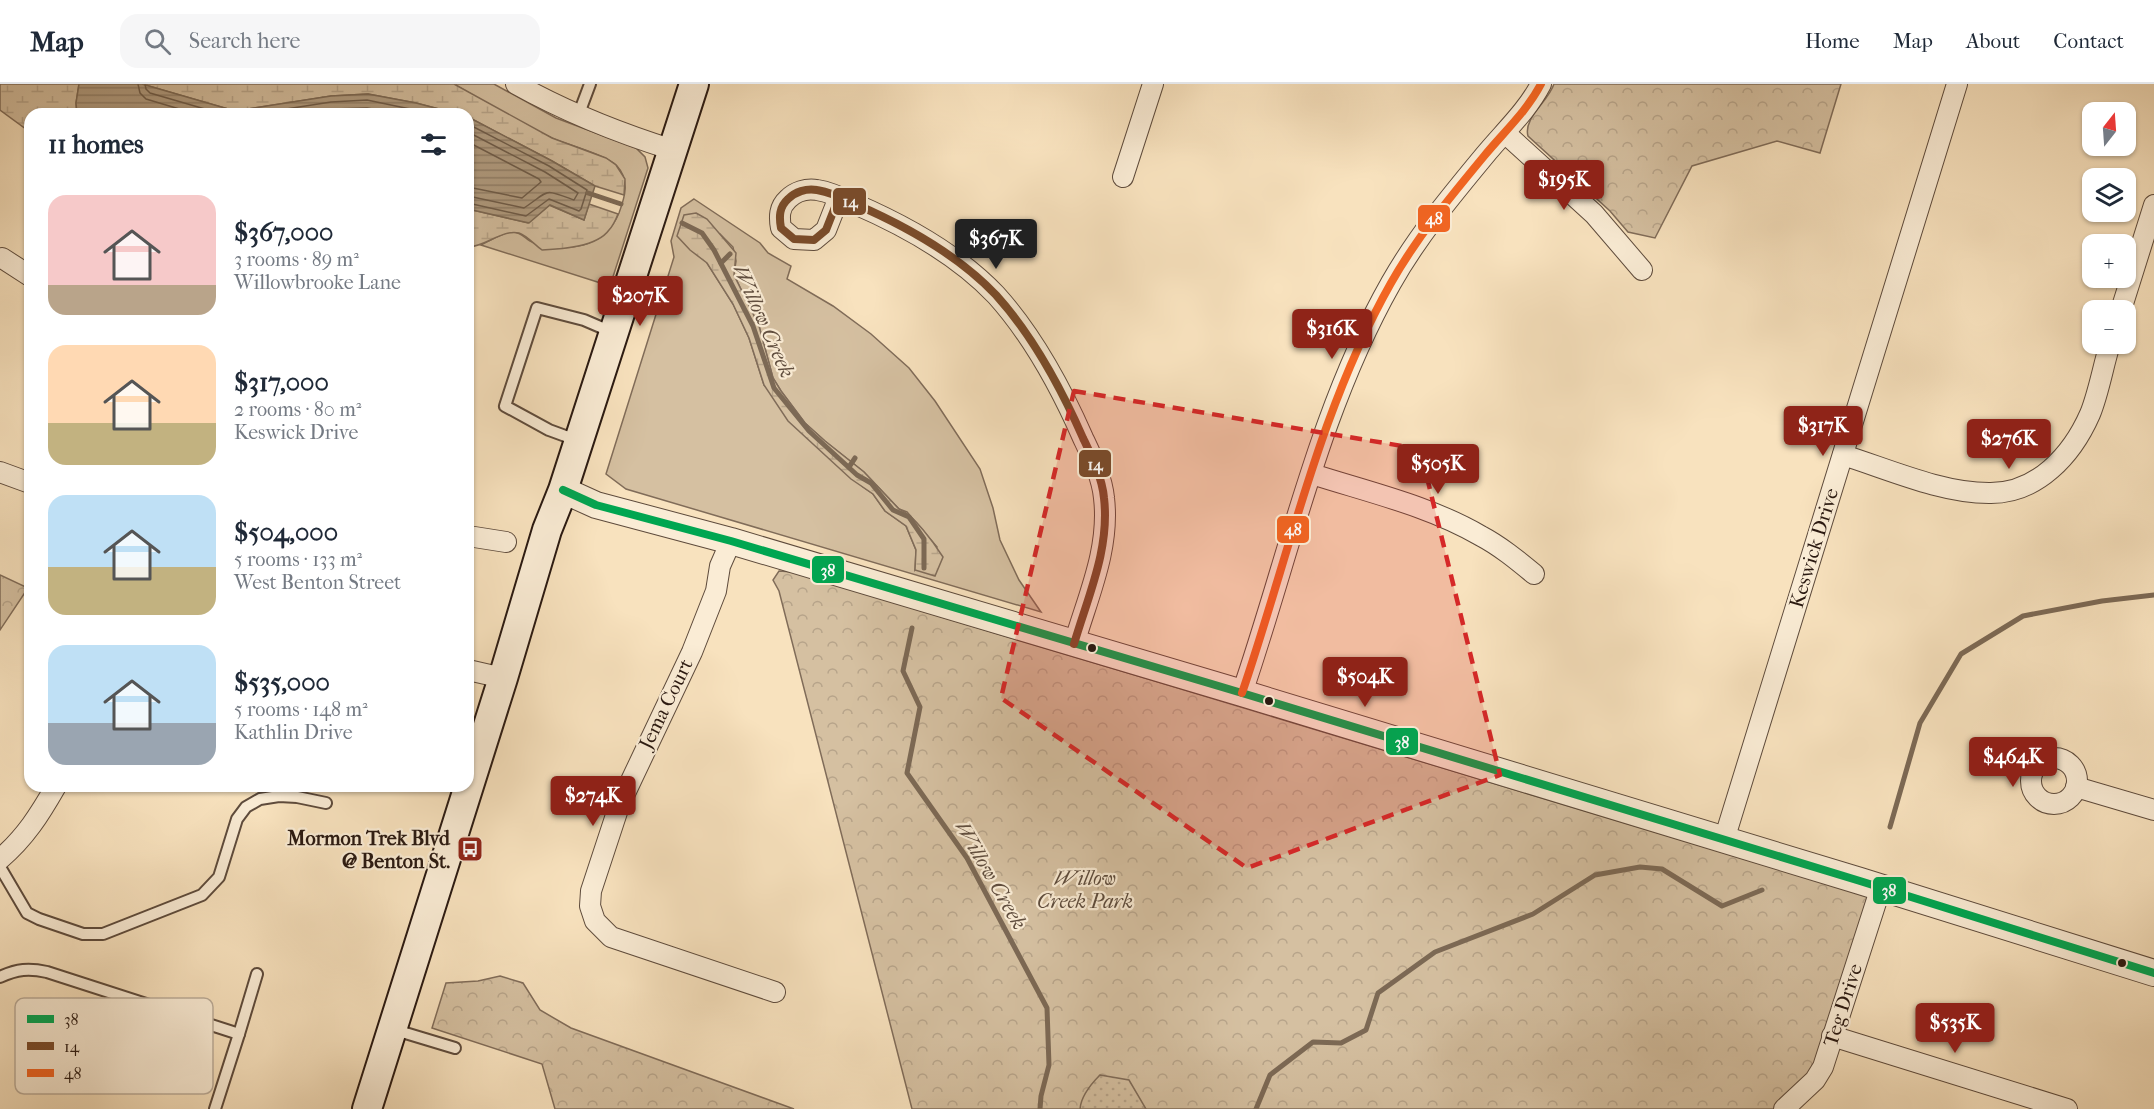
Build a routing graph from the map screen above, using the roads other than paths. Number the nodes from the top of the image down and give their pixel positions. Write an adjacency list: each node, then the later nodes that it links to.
1 (516, 84): 7 (street)
2 (590, 84): 7 (lane)
3 (694, 84): 9 (main road)
4 (1153, 84): 10 (street)
5 (1541, 84): 8 (street)
6 (1957, 84): 20 (street, Keswick Drive)
7 (578, 116): 9 (street)
8 (1505, 133): 14 (street); 22 (street)
9 (673, 150): 17 (main road)
10 (1122, 177)
11 (839, 197): 29 (street)
12 (2154, 205): 16 (street)
13 (2, 258): 15 (street)
14 (1642, 270)
15 (24, 272)
16 (2124, 300)
17 (614, 332): 19 (main road); 19 (lane)
18 (2107, 354): 20 (street)
19 (579, 441): 24 (main road)
20 (1843, 455): 39 (street, Keswick Drive)
21 (0, 472): 23 (street)
22 (1312, 474): 28 (street); 32 (street)
23 (24, 481)
24 (563, 490): 26 (street); 31 (main road)
25 (474, 537): 27 (street)
26 (731, 541): 29 (street); 46 (street, Jema Court)
27 (506, 542)
28 (1534, 574)
29 (1074, 644): 32 (street)
30 (474, 671): 31 (street)
31 (503, 678): 33 (main road)
32 (1242, 693): 39 (street)
33 (474, 770)
34 (2076, 787): 38 (street)
35 (53, 792): 40 (street)
36 (467, 792): 49 (main road)
37 (326, 803): 41 (lane)
38 (2154, 810)
39 (1724, 840): 42 (street)
40 (0, 859)
41 (0, 867)
42 (1881, 887): 43 (street); 51 (street, Teg Drive)
43 (2153, 969)
44 (257, 974): 50 (lane)
45 (0, 977): 47 (lane)
46 (776, 992)
47 (128, 998)
48 (213, 1026): 50 (lane)
49 (392, 1029): 52 (lane); 54 (main road)
50 (239, 1034): 53 (lane)
51 (1833, 1036): 55 (street, Teg Drive); 56 (street)
52 (455, 1048)
53 (215, 1109)
54 (367, 1109)
55 (1784, 1109)
56 (2067, 1109)

